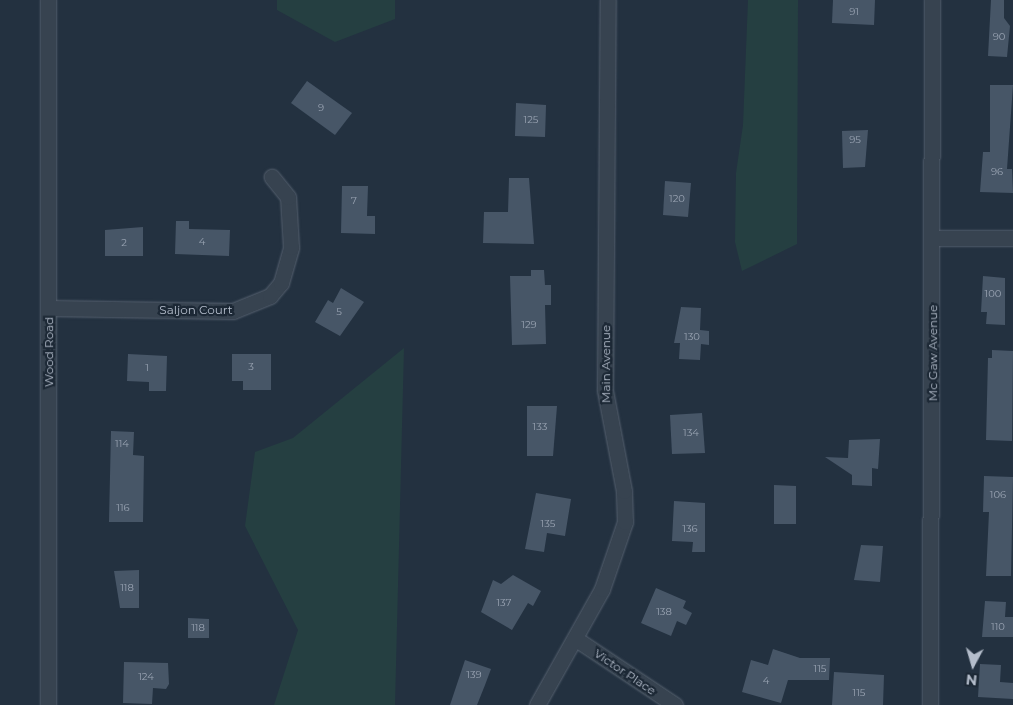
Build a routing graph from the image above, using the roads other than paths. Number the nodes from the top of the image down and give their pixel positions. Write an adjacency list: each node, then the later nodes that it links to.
1 (48, 0): 7 (street, Wood Road)
2 (608, 0): 8 (street, Main Avenue)
3 (932, 0): 5 (street, Mc Gaw Avenue)
4 (272, 177): 7 (street, Saljon Court)
5 (933, 238): 6 (street); 12 (street, Mc Gaw Avenue)
6 (1013, 238)
7 (49, 308): 9 (street, Wood Road)
8 (576, 639): 10 (street, Main Avenue); 11 (street, Victor Place)
9 (48, 705)
10 (537, 705)
11 (675, 705)
12 (930, 705)

